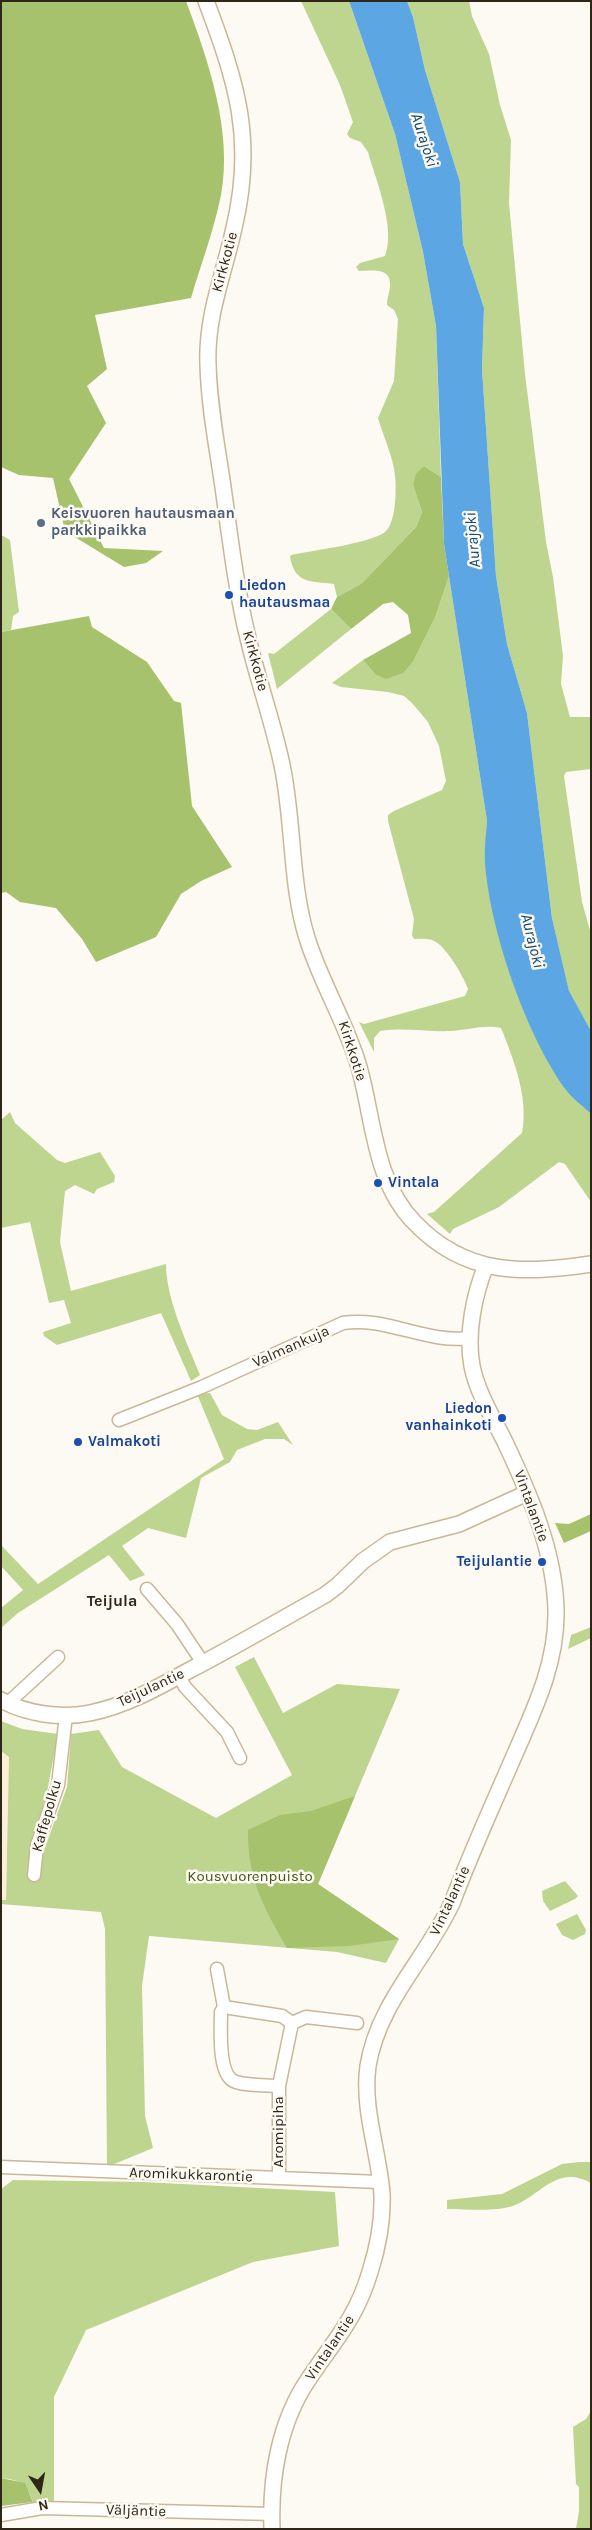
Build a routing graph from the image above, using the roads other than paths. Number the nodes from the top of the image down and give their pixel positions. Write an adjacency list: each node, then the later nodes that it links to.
1 (206, 1): 3 (street, Kirkkotie)
2 (591, 1264): 3 (street, Kirkkotie)
3 (486, 1265): 4 (street, Vintalantie)
4 (470, 1338): 5 (street, Valmankuja); 6 (street, Vintalantie)
5 (119, 1420)
6 (527, 1493): 9 (street, Teijulantie); 22 (street, Vintalantie)
7 (148, 1589): 9 (street)
8 (58, 1657): 11 (street)
9 (203, 1663): 10 (street, Teijulantie)
10 (179, 1676): 12 (street, Teijulantie); 13 (street)
11 (4, 1702): 12 (street, Teijulantie)
12 (65, 1721): 14 (street, Kaffepolku)
13 (240, 1758)
14 (34, 1875)
15 (217, 1969): 16 (street, Aromipiha)
16 (224, 2008): 17 (street); 19 (street, Aromipiha)
17 (292, 2023): 18 (street); 19 (street, Aromipiha)
18 (356, 2023)
19 (279, 2086): 21 (street, Aromipiha)
20 (1, 2167): 21 (street, Aromikukkarontie)
21 (280, 2178): 22 (street, Aromikukkarontie)
22 (380, 2182): 24 (street, Vintalantie)
23 (1, 2515): 24 (street, Väljäntie)
24 (272, 2521)

